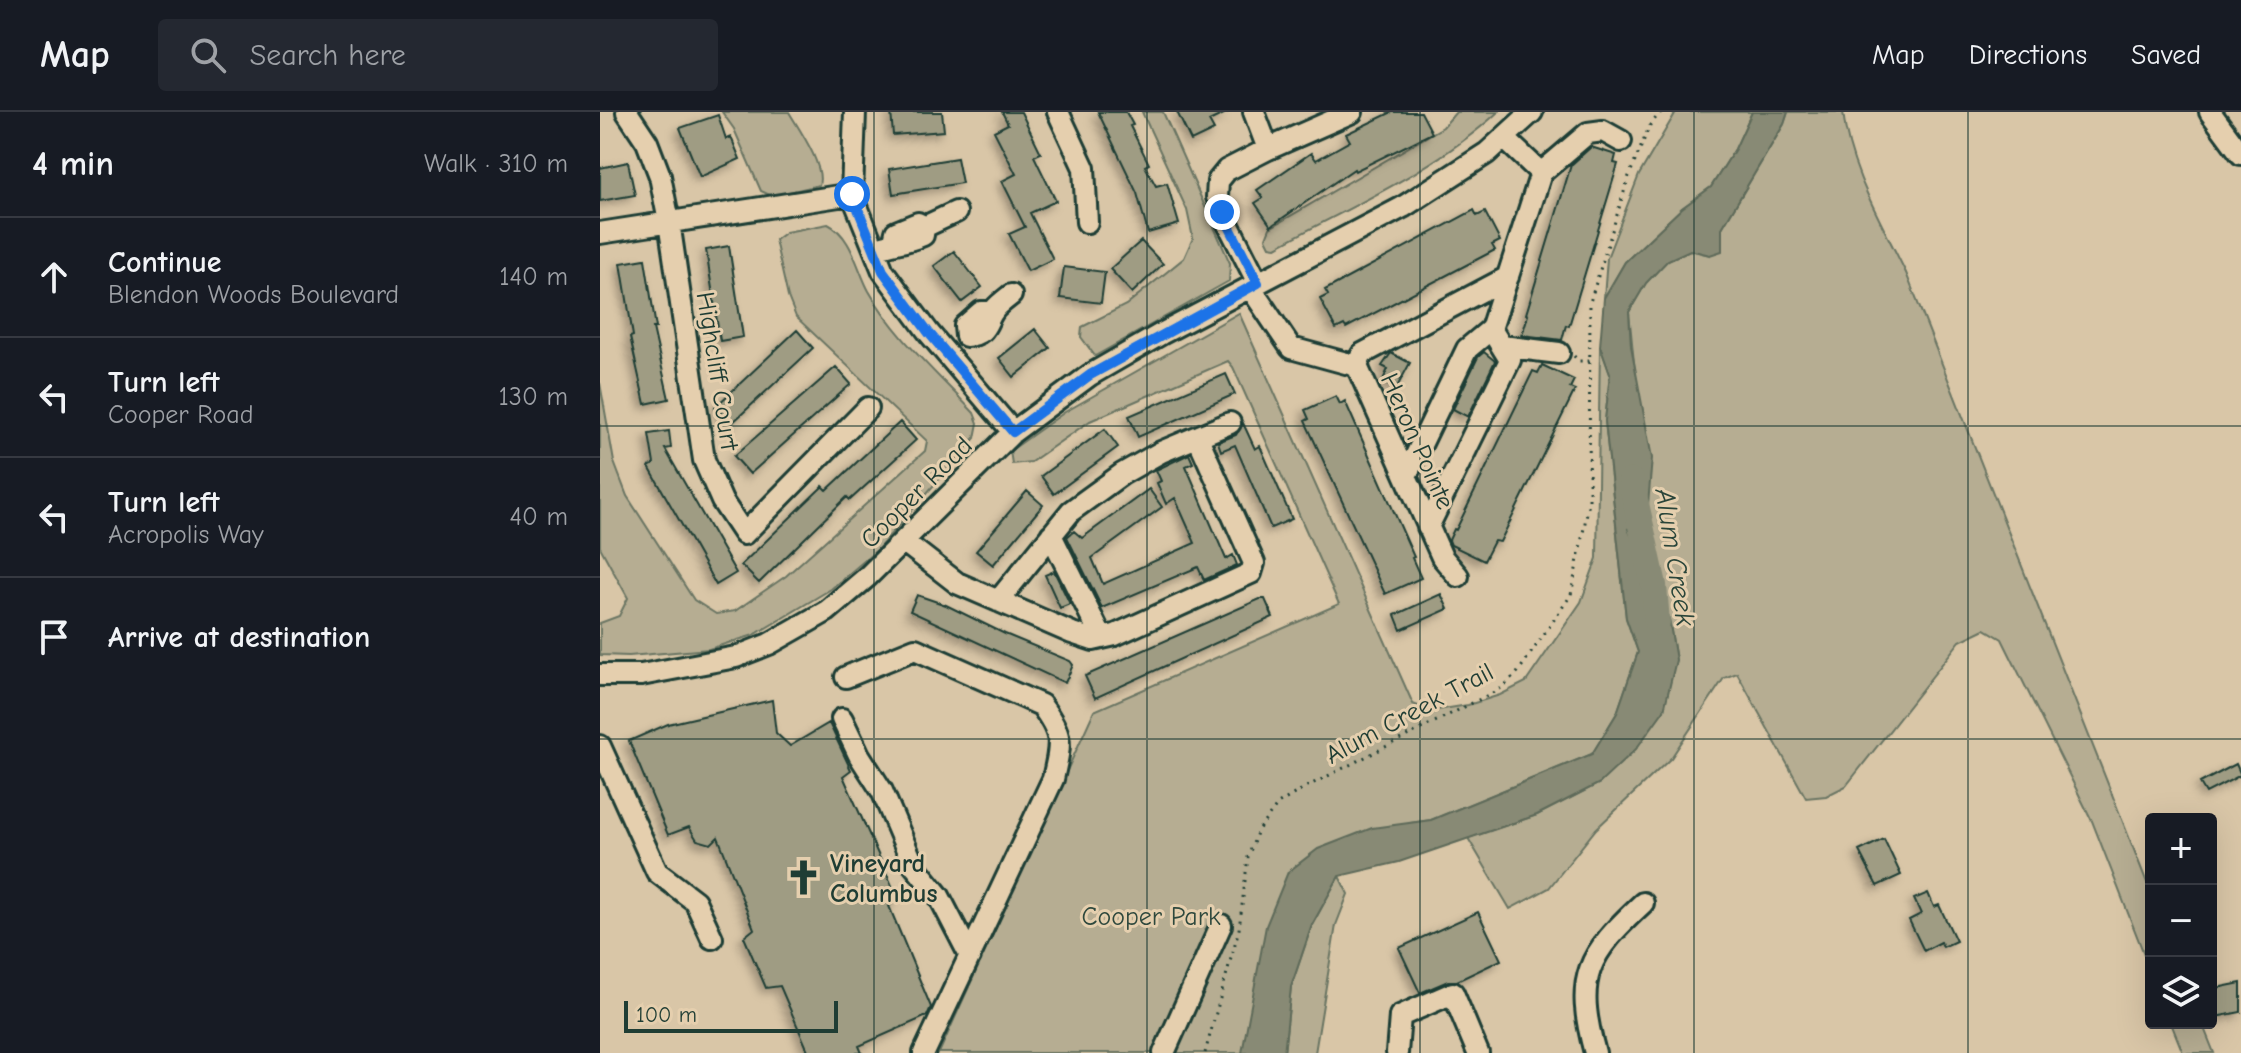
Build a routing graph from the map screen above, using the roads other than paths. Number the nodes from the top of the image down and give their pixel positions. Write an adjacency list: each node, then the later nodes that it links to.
1 (627, 112): 15 (street)
2 (855, 112): 13 (street)
3 (1058, 112): 16 (street)
4 (1254, 112): 10 (street)
5 (1352, 112): 10 (street)
6 (1532, 112): 8 (street, Cooper Road)
7 (2210, 112): 11 (street)
8 (1504, 138): 12 (street); 20 (street, Cooper Road)
9 (1621, 141): 12 (street)
10 (1268, 149): 20 (street, Heron Pointe)
11 (2241, 154)
12 (1541, 173): 19 (street)
13 (852, 194): 15 (street); 18 (street)
14 (956, 212): 18 (street)
15 (669, 222): 17 (street); 26 (street, Highcliff Court)
16 (1087, 222)
17 (600, 233)
18 (884, 245): 23 (street)
19 (1508, 277): 22 (street); 25 (street)
20 (1254, 285): 25 (street, Heron Pointe); 28 (street, Cooper Road)
21 (1011, 295): 23 (street)
22 (1496, 337): 24 (street); 30 (street); 31 (street)
23 (945, 352): 28 (street)
24 (1559, 353)
25 (1357, 366): 30 (street, Heron Pointe)
26 (868, 408)
27 (1230, 423): 29 (street)
28 (1013, 432): 33 (street, Cooper Road)
29 (1198, 438): 32 (street); 36 (street)
30 (1406, 476): 31 (street, Heron Pointe)
31 (1428, 527): 34 (street, Heron Pointe)
32 (1051, 535): 35 (street); 36 (street)
33 (903, 541): 35 (street); 37 (street, Cooper Road)
34 (1458, 576)
35 (998, 601): 36 (street)
36 (1102, 638)
37 (600, 675)
38 (846, 677): 44 (street)
39 (842, 719): 44 (street)
40 (600, 746): 43 (street)
41 (1643, 903): 49 (street)
42 (1221, 925): 46 (street)
43 (712, 938)
44 (970, 956): 45 (street)
45 (924, 1053)
46 (1164, 1053)
47 (1397, 1053): 48 (street)
48 (1478, 1053)
49 (1595, 1053)

